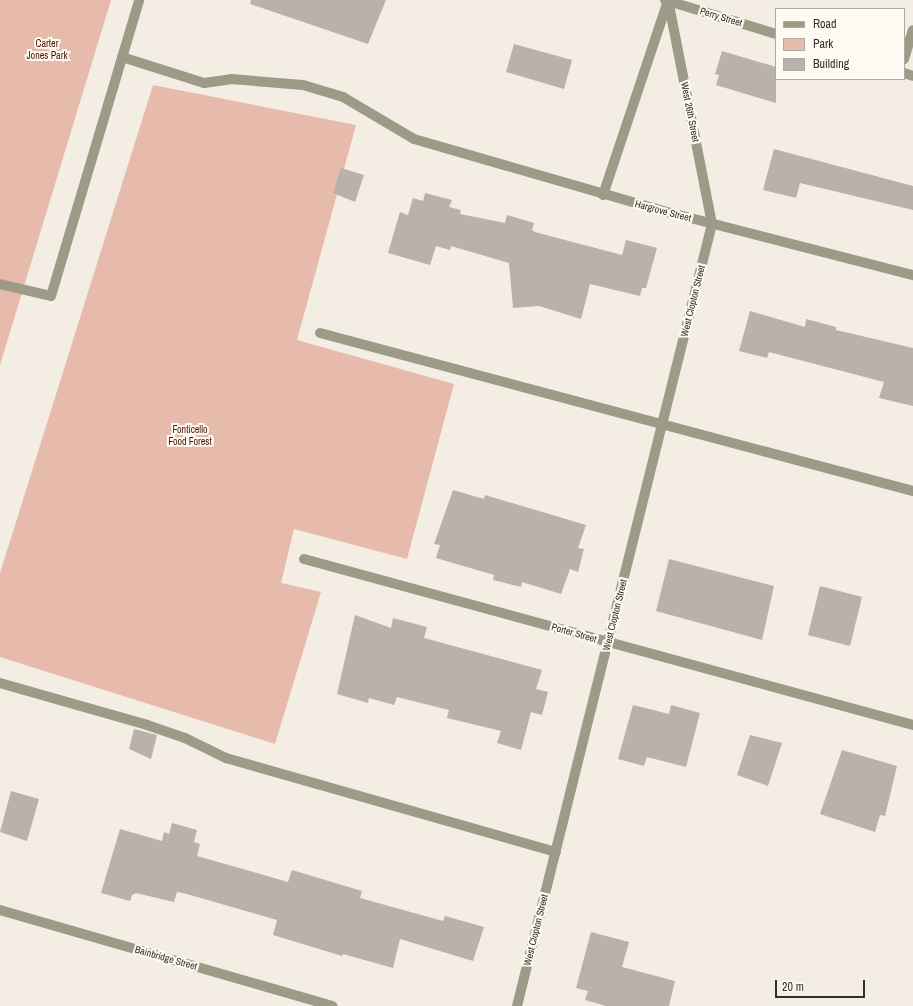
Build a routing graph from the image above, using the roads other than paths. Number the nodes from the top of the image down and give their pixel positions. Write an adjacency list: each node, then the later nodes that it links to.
1 (139, 0): 6 (street)
2 (667, 0): 4 (street, Perry Street); 7 (street); 8 (street, West 26th Street)
3 (913, 30): 5 (street)
4 (775, 34)
5 (905, 56)
6 (122, 57): 7 (street, Hargrove Street); 10 (street)
7 (603, 195): 8 (street, Hargrove Street)
8 (712, 224): 9 (street, Hargrove Street); 12 (street, West Clopton Street)
9 (913, 275)
10 (0, 284)
11 (320, 333): 12 (street)
12 (662, 424): 13 (street); 15 (street, West Clopton Street)
13 (913, 491)
14 (304, 559): 15 (street, Porter Street)
15 (609, 643): 17 (street, Porter Street); 18 (street, West Clopton Street)
16 (0, 683): 18 (street)
17 (913, 725)
18 (556, 852): 21 (street, West Clopton Street)
19 (0, 910): 20 (street, Bainbridge Street)
20 (332, 1006)
21 (517, 1006)

